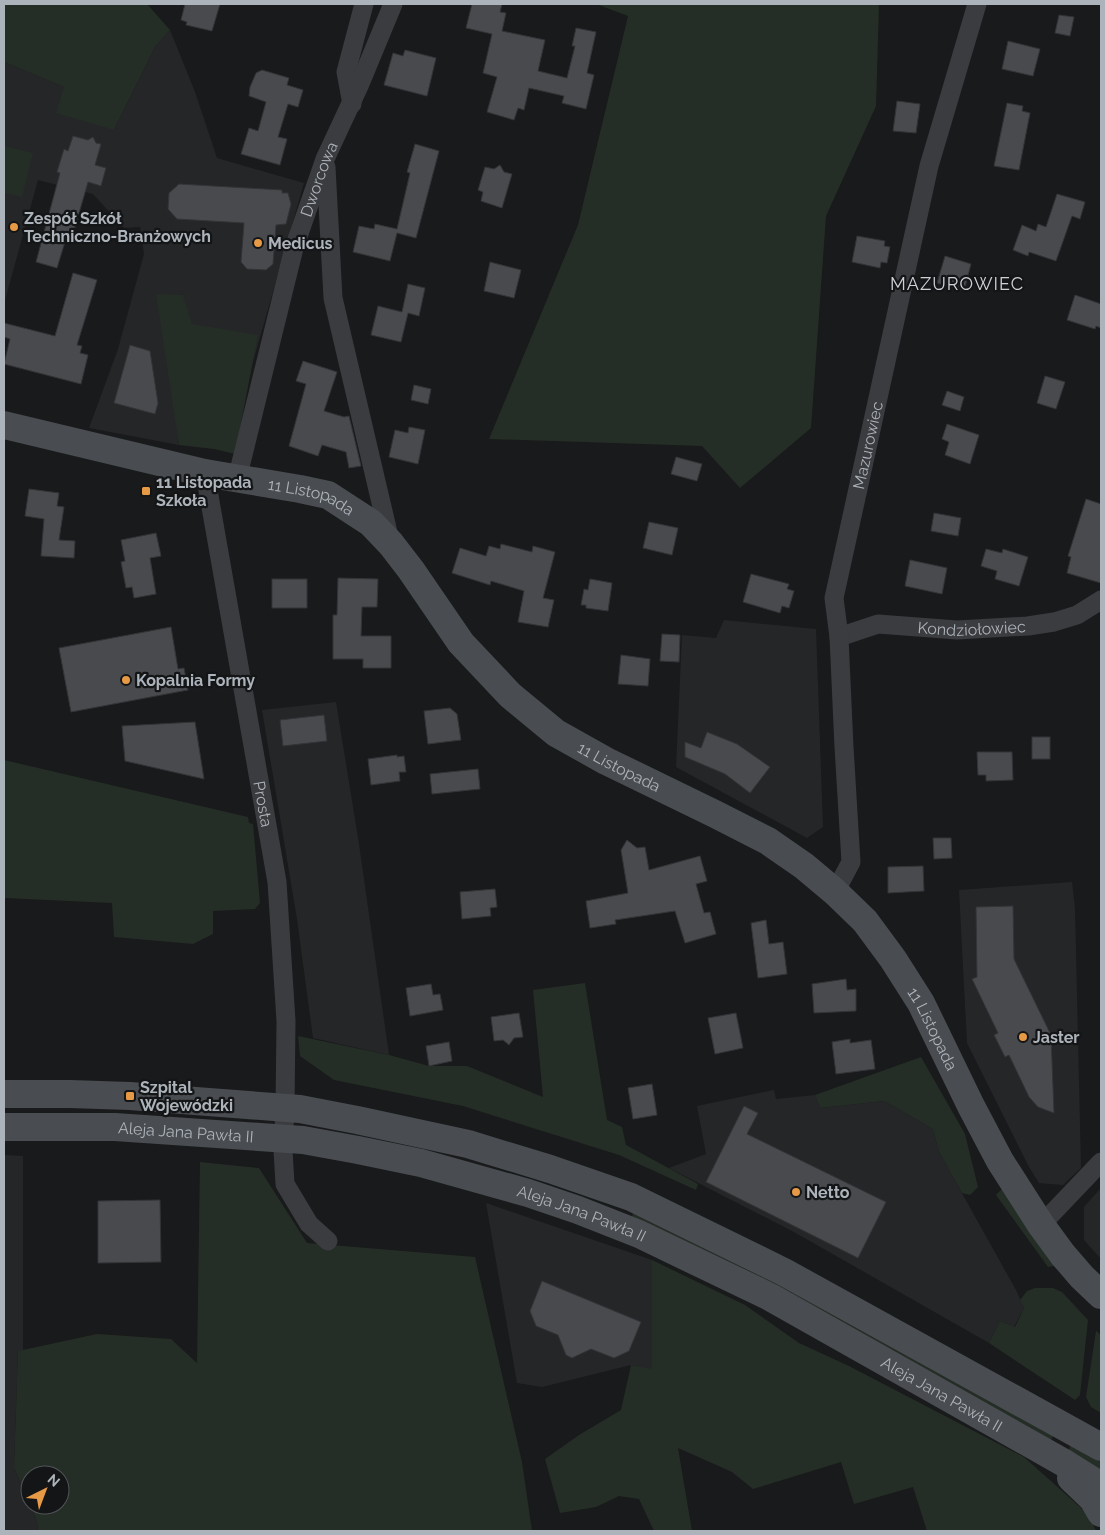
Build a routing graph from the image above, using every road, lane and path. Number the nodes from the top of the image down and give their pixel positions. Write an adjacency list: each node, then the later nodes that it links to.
1 (364, 4): 4 (street)
2 (393, 4): 4 (street, Dworcowa)
3 (977, 4): 11 (street, Mazurowiec)
4 (352, 104): 5 (street, Dworcowa)
5 (325, 159): 8 (street, Dworcowa); 9 (street)
6 (4, 425): 7 (street, 11 Listopada)
7 (205, 473): 8 (street, 11 Listopada); 14 (street, Prosta)
8 (237, 479): 9 (street, 11 Listopada)
9 (391, 544): 12 (street, 11 Listopada)
10 (1101, 600): 11 (street, Kondziołowiec)
11 (839, 637): 12 (street, Mazurowiec)
12 (836, 892): 18 (street, 11 Listopada)
13 (4, 1094): 14 (street, Aleja Jana Pawła II)
14 (285, 1108): 16 (street, Prosta); 22 (street, Aleja Jana Pawła II)
15 (4, 1127): 16 (street, Aleja Jana Pawła II)
16 (284, 1138): 19 (street, Prosta); 21 (street, Aleja Jana Pawła II)
17 (1101, 1162): 18 (street)
18 (1041, 1224): 20 (street, 11 Listopada)
19 (328, 1241)
20 (1101, 1295)
21 (1032, 1445): 23 (street, Aleja Jana Pawła II); 24 (street)
22 (1101, 1447)
23 (1101, 1486)
24 (1101, 1514)

